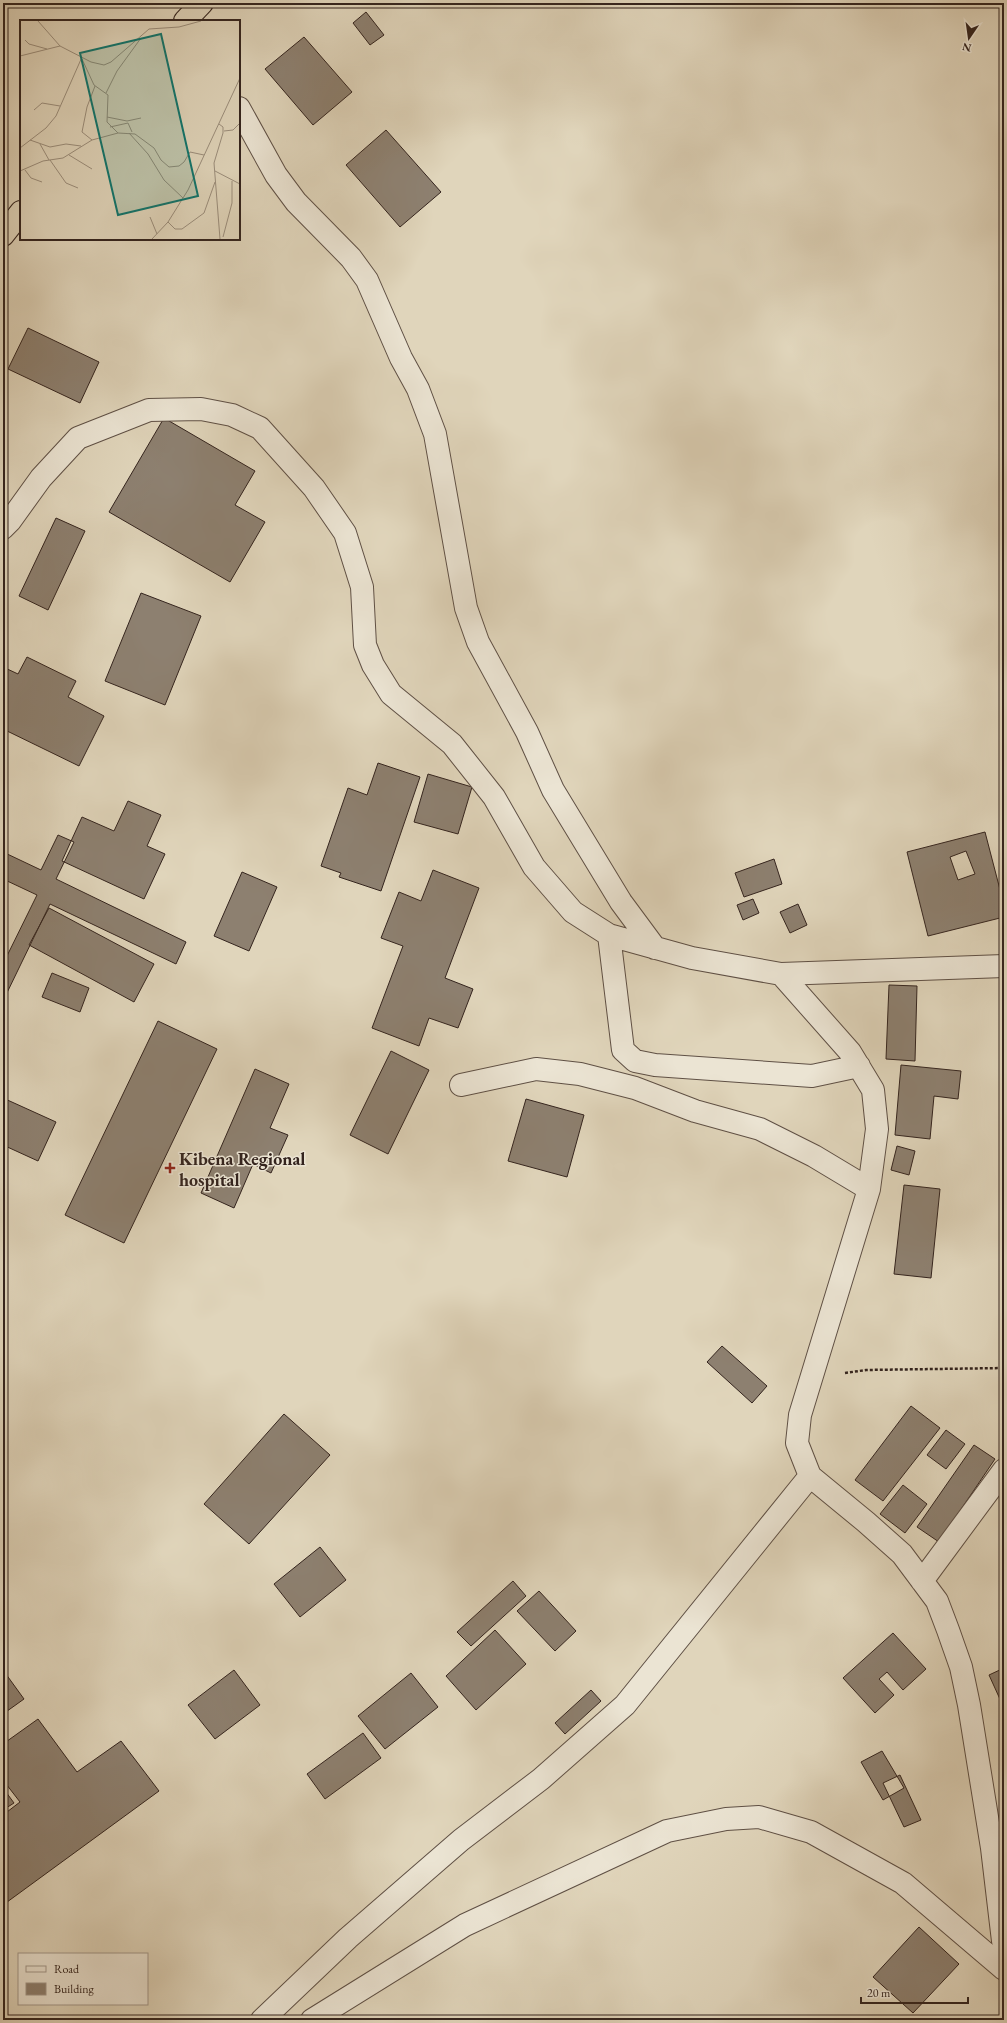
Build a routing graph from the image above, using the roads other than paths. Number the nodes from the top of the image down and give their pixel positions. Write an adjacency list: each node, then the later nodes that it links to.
1 (202, 3): 2 (highway)
2 (187, 20)
3 (240, 110): 8 (street)
4 (20, 213): 5 (highway)
5 (3, 235)
6 (3, 528): 7 (street)
7 (609, 935): 8 (street); 11 (street)
8 (655, 948): 10 (street)
9 (1004, 966): 10 (street)
10 (781, 974): 11 (street)
11 (859, 1066): 13 (street)
12 (461, 1085): 13 (street)
13 (869, 1189): 15 (street)
14 (1004, 1470): 16 (street)
15 (810, 1476): 16 (street); 19 (street)
16 (922, 1581): 17 (street)
17 (1004, 1940): 18 (street)
18 (1000, 1965): 20 (street)
19 (262, 2020)
20 (312, 2020)

